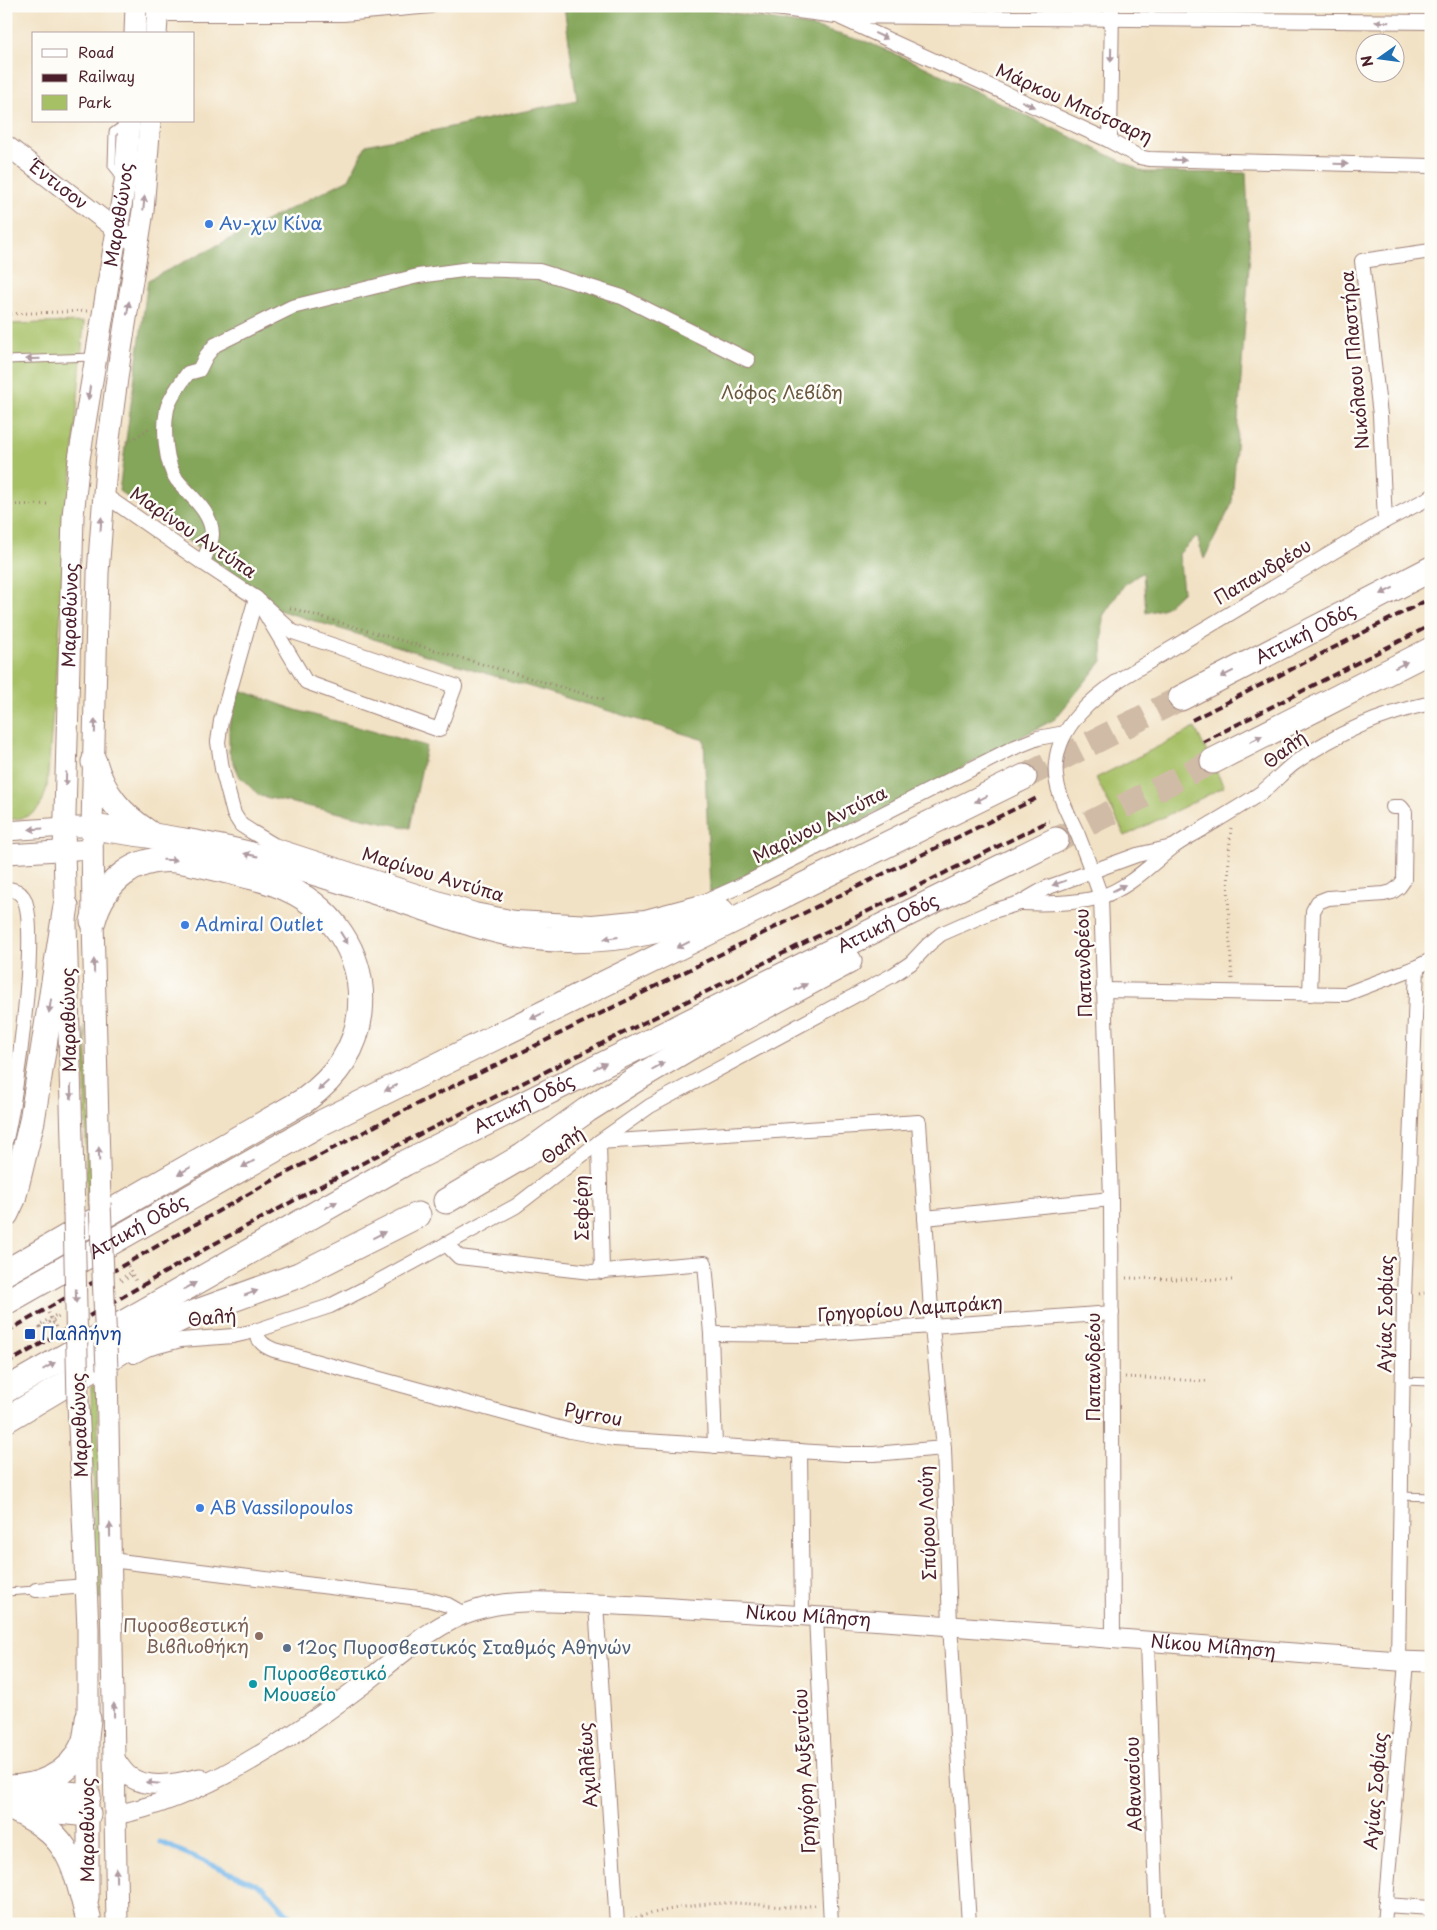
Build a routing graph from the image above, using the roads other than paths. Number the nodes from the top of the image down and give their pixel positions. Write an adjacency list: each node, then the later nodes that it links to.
1 (136, 6): 9 (main road)
2 (431, 6): 4 (street)
3 (760, 6): 6 (street)
4 (343, 10): 7 (street)
5 (1112, 13): 6 (street); 8 (street, one-way to 5); 12 (street, one-way to 12)
6 (836, 16): 12 (street, Μάρκου Μπότσαρη, one-way to 12)
7 (157, 18)
8 (1431, 22)
9 (135, 32)
10 (129, 122): 15 (main road, Μαραθώνος)
11 (150, 122): 16 (main road, Μαραθώνος, one-way to 11)
12 (1110, 141): 14 (street, Μάρκου Μπότσαρη, one-way to 14)
13 (6, 145): 15 (street, Έντισον)
14 (1431, 166)
15 (117, 230): 16 (street, Έντισον); 18 (main road, Μαραθώνος)
16 (137, 243): 21 (main road, Μαραθώνος, one-way to 16)
17 (1431, 251): 23 (street, Νικόλαου Πλαστήρα)
18 (96, 357): 19 (lane, one-way to 19); 35 (main road, Μαραθώνος, one-way to 35)
19 (6, 360)
20 (748, 360): 24 (street)
21 (103, 494): 24 (street, Μαρίνου Αντύπα); 32 (main road, Μαραθώνος, one-way to 21)
22 (1431, 497): 23 (street, Παπανδρέου)
23 (1385, 521): 30 (street, Παπανδρέου)
24 (202, 563): 26 (street, Μαρίνου Αντύπα)
25 (1431, 569): 28 (highway, Αττική Οδός, one-way to 28)
26 (256, 598): 26 (street); 30 (street, Μαρίνου Αντύπα)
27 (1431, 650): 31 (highway, one-way to 27)
28 (1181, 698)
29 (1431, 703): 40 (street, Θαλή)
30 (1065, 733): 43 (street, Παπανδρέου)
31 (1213, 761)
32 (94, 762): 37 (highway); 38 (main road, Μαραθώνος)
33 (1024, 777): 39 (highway, Αττική Οδός, one-way to 39)
34 (1393, 807): 52 (street)
35 (65, 827): 36 (street, one-way to 36); 38 (street); 41 (main road, Μαραθώνος)
36 (6, 831)
37 (151, 835): 38 (highway); 39 (highway, one-way to 37)
38 (92, 838): 41 (street); 48 (main road, Μαραθώνος)
39 (900, 839): 63 (highway, Αττική Οδός, one-way to 63)
40 (1172, 847): 43 (street, Θαλή); 45 (street, Θαλή, one-way to 40)
41 (64, 851): 42 (street); 47 (main road, Μαραθώνος)
42 (6, 854)
43 (1093, 872): 45 (street, Παπανδρέου); 46 (street, Θαλή, one-way to 46)
44 (6, 889): 53 (street)
45 (1101, 896): 46 (street, Θαλή); 51 (street, Παπανδρέου)
46 (1020, 903): 54 (street, Θαλή)
47 (66, 906): 57 (highway, one-way to 57); 79 (main road, Μαραθώνος, one-way to 79, bridge)
48 (93, 921): 61 (highway, one-way to 61); 68 (main road, Μαραθώνος, one-way to 48, bridge)
49 (1431, 960): 50 (street)
50 (1417, 967): 52 (street); 69 (street, Αγίας Σοφίας)
51 (1103, 990): 52 (street); 55 (street, Παπανδρέου)
52 (1310, 994)
53 (6, 1140)
54 (599, 1142): 59 (street, Σπύρου Λούη); 60 (street, Θαλή); 62 (street, Σεφέρη)
55 (1111, 1199): 59 (street); 64 (street, Παπανδρέου)
56 (446, 1201): 71 (highway, Αττική Οδός)
57 (6, 1214)
58 (418, 1215): 72 (highway, one-way to 58)
59 (925, 1218): 65 (street, Σπύρου Λούη)
60 (446, 1244): 62 (street); 66 (street, Θαλή)
61 (6, 1272)
62 (602, 1272): 67 (street)
63 (6, 1302)
64 (1112, 1313): 65 (street, Γρηγορίου Λαμπράκη); 86 (street, Παπανδρέου)
65 (932, 1327): 67 (street, Γρηγορίου Λαμπράκη); 74 (street, Σπύρου Λούη)
66 (255, 1331): 68 (street, Θαλή); 73 (street, Pyrrou)
67 (711, 1334): 73 (street)
68 (107, 1369): 78 (main road, Μαραθώνος, one-way to 68)
69 (1403, 1381): 70 (lane); 76 (street, Αγίας Σοφίας)
70 (1431, 1382)
71 (6, 1390)
72 (6, 1420)
73 (715, 1446): 75 (street, Pyrrou)
74 (944, 1448): 75 (street, Pyrrou); 85 (street, Σπύρου Λούη)
75 (800, 1451): 84 (street, Γρηγόρη Αυξεντίου)
76 (1402, 1496): 77 (lane); 88 (street, Αγίας Σοφίας)
77 (1431, 1497)
78 (111, 1560): 83 (street); 91 (main road, Μαραθώνος, one-way to 78)
79 (86, 1586): 80 (street); 90 (main road, Μαραθώνος)
80 (36, 1590): 81 (lane)
81 (6, 1592)
82 (596, 1604): 83 (street, Νίκου Μίληση); 84 (street, Νίκου Μίληση); 100 (street, Αχιλλέως)
83 (464, 1614): 92 (street, Νίκου Μίληση)
84 (809, 1616): 85 (street, Νίκου Μίληση); 102 (street, Γρηγόρη Αυξεντίου)
85 (950, 1626): 86 (street, Νίκου Μίληση); 103 (street, Σπύρου Λούη)
86 (1114, 1639): 87 (street, Νίκου Μίληση)
87 (1147, 1642): 88 (street, Νίκου Μίληση); 104 (street, Αθανασίου)
88 (1402, 1661): 89 (street, Νίκου Μίληση); 97 (street, Αγίας Σοφίας)
89 (1431, 1662)
90 (88, 1718): 93 (highway); 94 (main road, Μαραθώνος)
91 (114, 1759): 92 (street, Νίκου Μίληση, one-way to 91); 96 (main road, Μαραθώνος)
92 (234, 1769): 96 (street, Νίκου Μίληση)
93 (6, 1788): 94 (highway)
94 (88, 1805): 95 (highway); 96 (main road); 99 (main road, Μαραθώνος)
95 (6, 1806): 99 (highway)
96 (115, 1806): 101 (main road, Μαραθώνος, one-way to 96)
97 (1384, 1905): 98 (street); 105 (street, Αγίας Σοφίας)
98 (1431, 1908)
99 (88, 1920)
100 (617, 1923)
101 (117, 1924)
102 (831, 1924)
103 (969, 1924)
104 (1157, 1924)
105 (1384, 1924)

